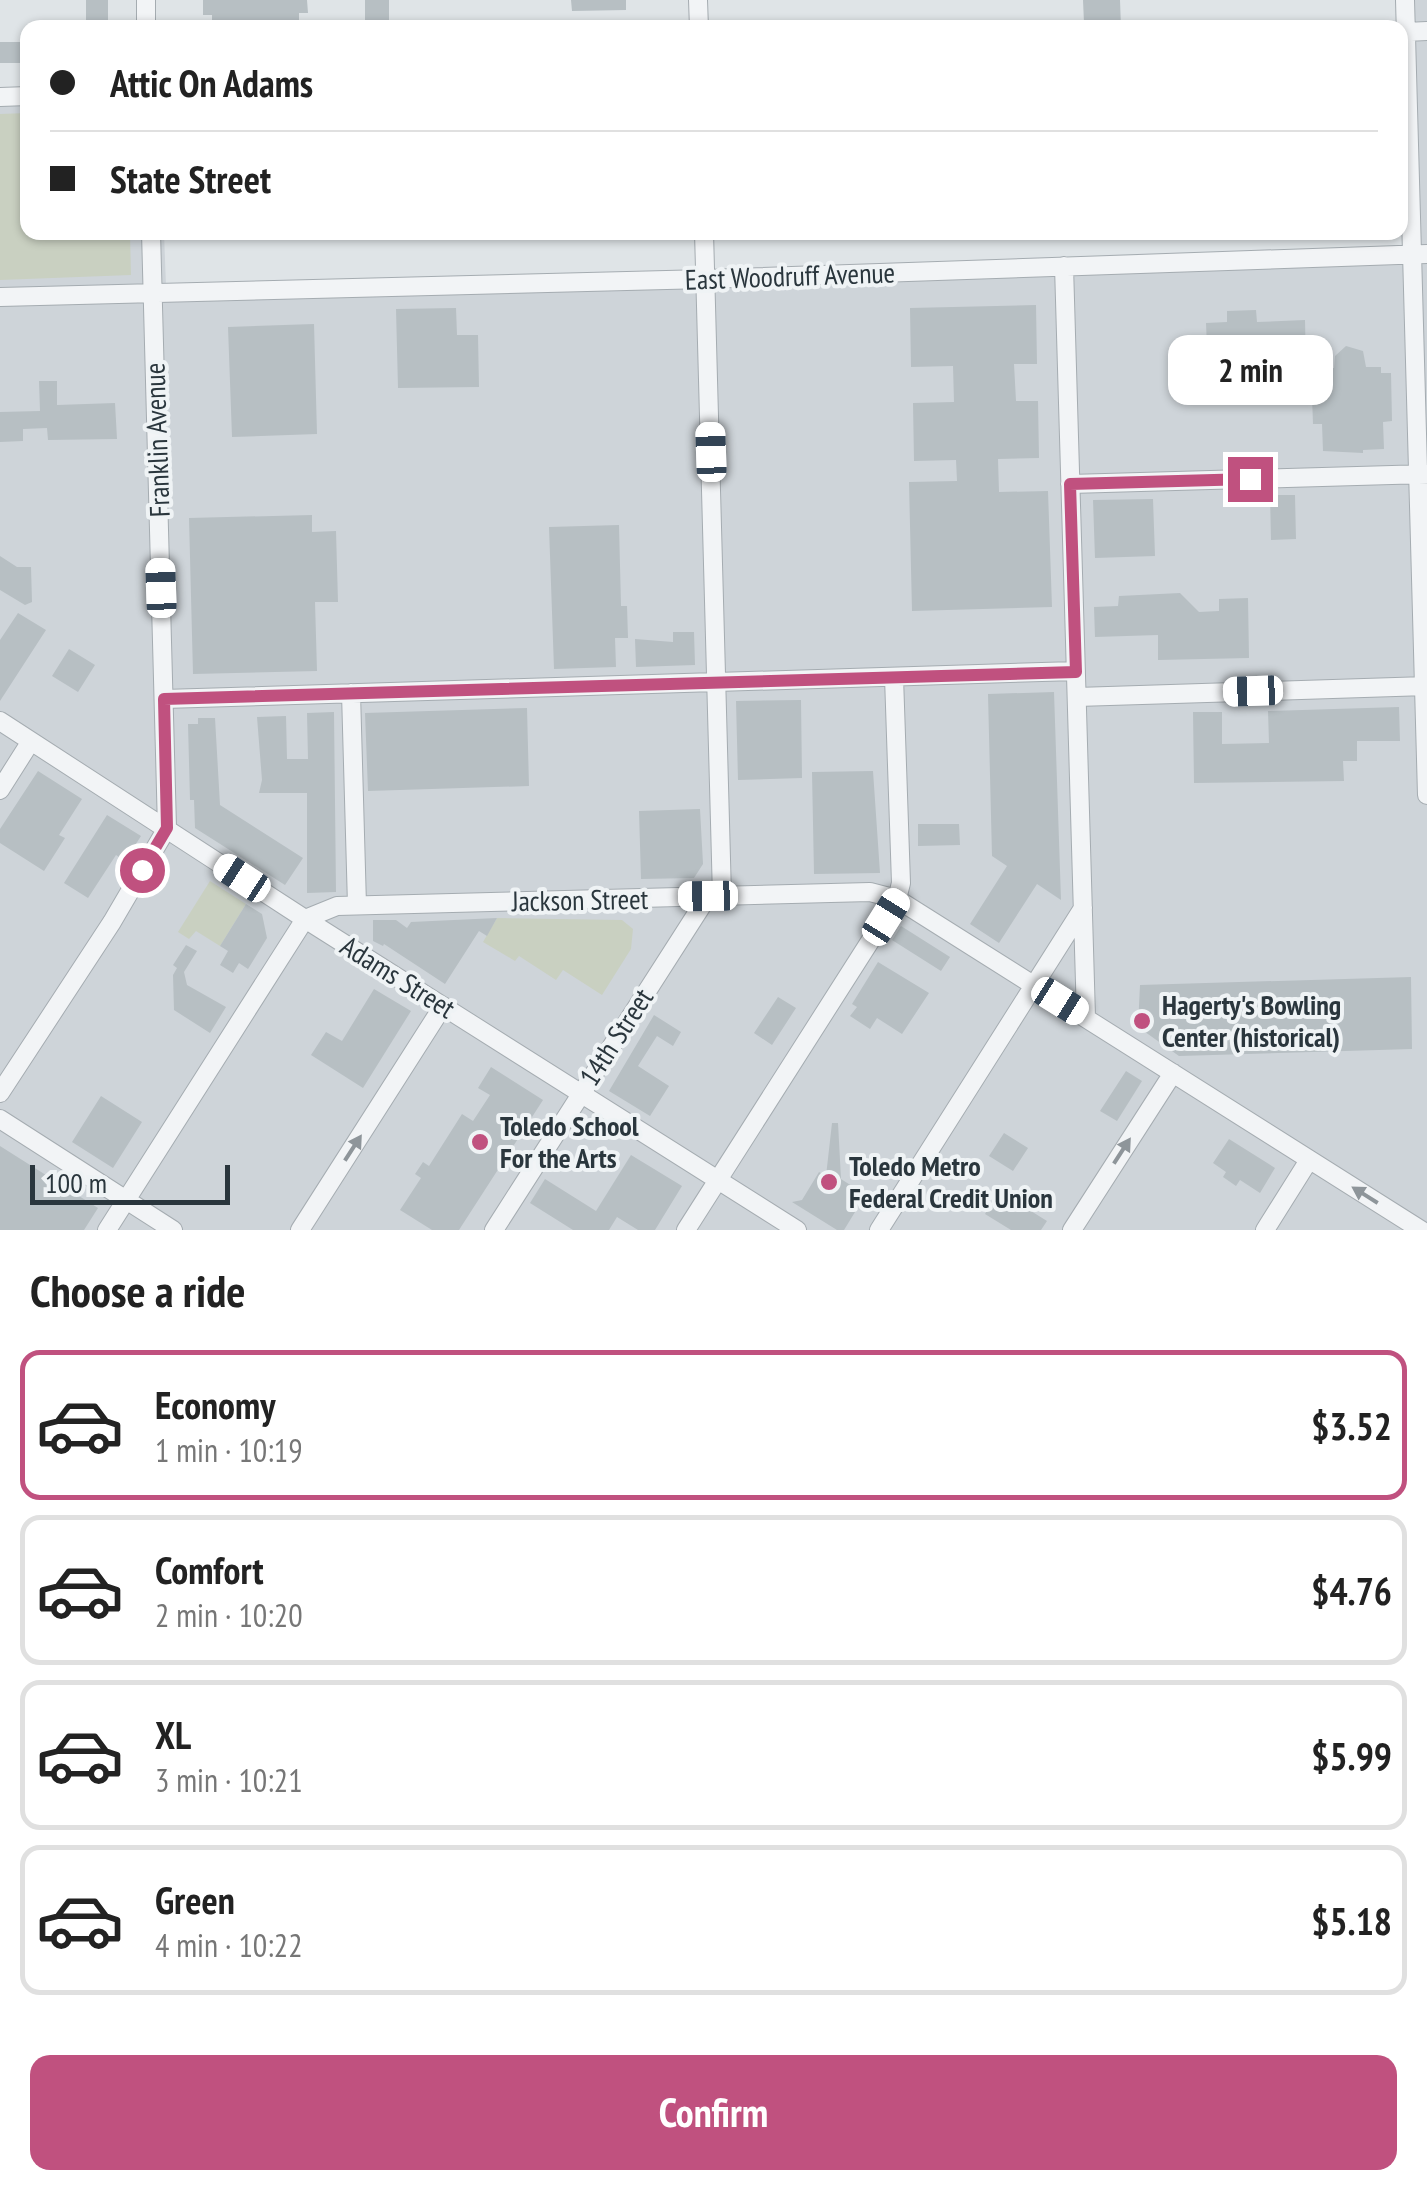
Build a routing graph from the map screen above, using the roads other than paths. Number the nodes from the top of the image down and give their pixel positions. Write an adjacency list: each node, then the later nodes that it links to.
1 (1408, 66): 4 (street)
2 (152, 240): 7 (street, Franklin Avenue)
3 (704, 240): 6 (street)
4 (1419, 254): 5 (street, East Woodruff Avenue); 9 (street)
5 (1064, 266): 6 (street, East Woodruff Avenue); 10 (street)
6 (706, 279): 7 (street, East Woodruff Avenue); 13 (street)
7 (153, 292): 8 (street, East Woodruff Avenue); 17 (street, Franklin Avenue)
8 (0, 297)
9 (1423, 474): 10 (street); 14 (street)
10 (1070, 484): 11 (street)
11 (1076, 672): 12 (street); 16 (street)
12 (894, 677): 13 (street); 24 (street)
13 (718, 682): 15 (street); 23 (street)
14 (1425, 686): 16 (street); 21 (street)
15 (351, 694): 17 (street); 25 (street)
16 (1077, 697): 26 (street)
17 (164, 699): 22 (street, Franklin Avenue)
18 (0, 722): 19 (street, Adams Street)
19 (32, 741): 20 (street); 22 (street, Adams Street)
20 (0, 790)
21 (1427, 794)
22 (167, 828): 27 (street, Adams Street); 33 (street)
23 (715, 896): 24 (street, Jackson Street); 25 (street, Jackson Street); 32 (street, 14th Street)
24 (897, 899): 28 (street, Jackson Street); 36 (street)
25 (357, 905): 27 (street, Jackson Street)
26 (1083, 908): 28 (street); 30 (street)
27 (305, 919): 29 (street, Adams Street); 37 (street)
28 (1034, 984): 30 (street, Jackson Street); 44 (street)
29 (444, 1006): 32 (street, Adams Street); 40 (street, one-way to 29)
30 (1086, 1017): 31 (street, Jackson Street)
31 (1172, 1073): 35 (street, Jackson Street); 45 (street, one-way to 31)
32 (580, 1092): 36 (street, Adams Street); 41 (street, 14th Street)
33 (0, 1093)
34 (0, 1119): 37 (street)
35 (1309, 1160): 46 (street); 47 (street, Jackson Street, one-way to 35)
36 (718, 1180): 42 (street); 43 (street, Adams Street)
37 (126, 1200): 38 (street); 39 (street)
38 (107, 1230)
39 (173, 1230)
40 (300, 1230)
41 (494, 1230)
42 (686, 1230)
43 (798, 1230)
44 (879, 1230)
45 (1072, 1230)
46 (1264, 1230)
47 (1421, 1230)

